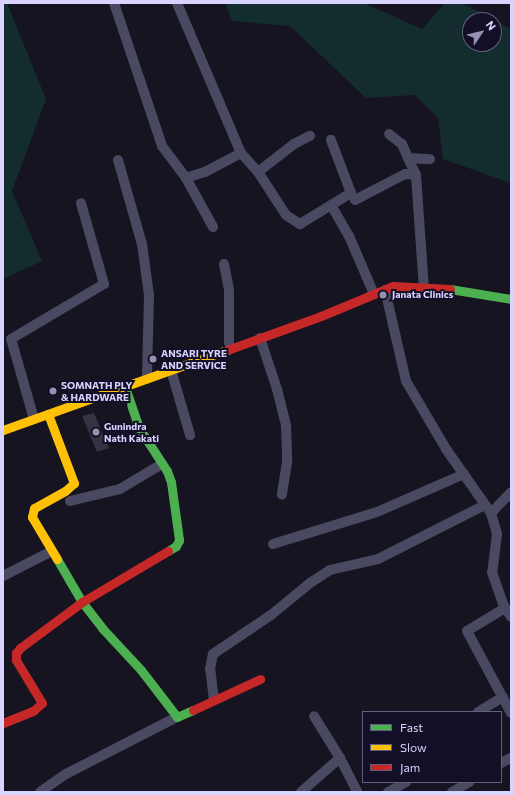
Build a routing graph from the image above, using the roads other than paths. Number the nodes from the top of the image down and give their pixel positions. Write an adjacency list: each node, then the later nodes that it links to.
1 (114, 3): 12 (street)
2 (177, 3): 6 (street)
3 (389, 134): 7 (street)
4 (310, 136): 10 (street)
5 (331, 140): 15 (street)
6 (241, 153): 10 (street); 12 (street)
7 (408, 158): 8 (street); 11 (street)
8 (430, 159)
9 (118, 160): 25 (street)
10 (258, 172): 15 (street)
11 (416, 175): 13 (street); 18 (street)
12 (186, 178): 16 (street)
13 (355, 200)
14 (81, 203): 28 (street)
15 (331, 205): 20 (street)
16 (213, 227)
17 (224, 264): 23 (street)
18 (424, 288): 19 (street); 21 (street)
19 (385, 290): 20 (street); 32 (street)
20 (374, 294): 22 (street)
21 (511, 299)
22 (260, 338): 23 (street); 34 (street)
23 (229, 350): 24 (street)
24 (171, 370): 25 (street); 30 (street)
25 (146, 379): 26 (street)
26 (125, 387): 27 (street); 31 (street)
27 (48, 414): 28 (street); 38 (street)
28 (34, 419): 29 (street)
29 (3, 430)
30 (190, 435)
31 (162, 464): 35 (street); 40 (street)
32 (464, 474): 36 (street); 37 (street)
33 (511, 492): 36 (street)
34 (282, 495)
35 (70, 501)
36 (488, 509): 41 (street); 45 (street)
37 (273, 544)
38 (52, 551): 39 (street); 40 (street)
39 (3, 576)
40 (82, 602): 49 (street); 50 (street)
41 (505, 608): 42 (street); 44 (street)
42 (511, 617)
43 (260, 679): 45 (street)
44 (503, 697): 46 (street); 47 (street)
45 (214, 700): 49 (street)
46 (480, 711)
47 (511, 713)
48 (314, 716): 51 (street)
49 (177, 717): 56 (street)
50 (3, 723)
51 (340, 758): 57 (street); 58 (street)
52 (511, 758): 53 (street)
53 (502, 763)
54 (404, 783): 59 (street)
55 (467, 783): 60 (street)
56 (40, 792)
57 (302, 792)
58 (357, 792)
59 (388, 792)
60 (452, 792)

